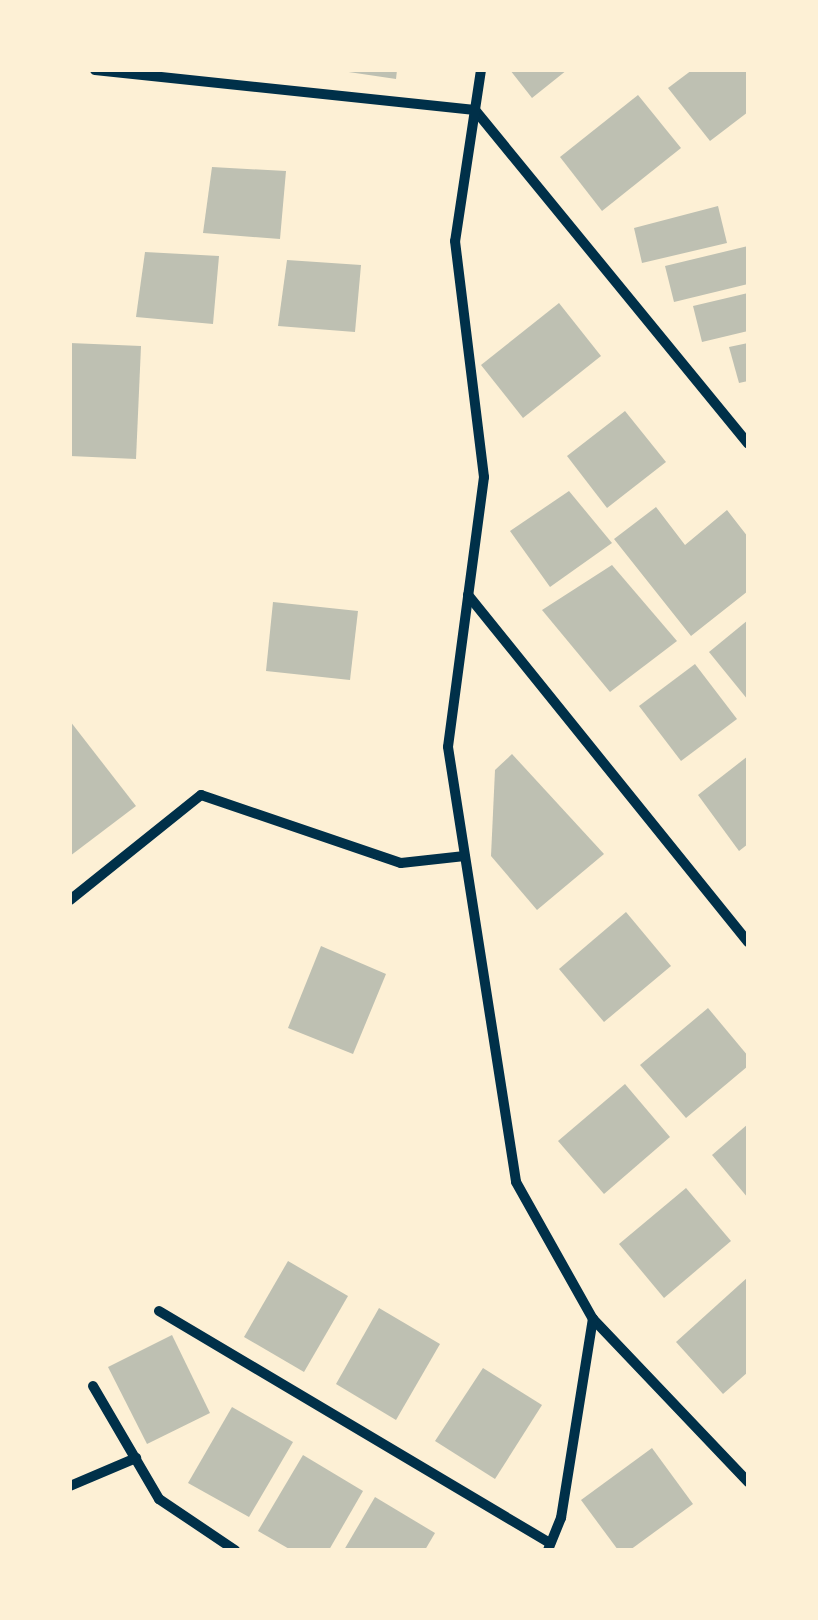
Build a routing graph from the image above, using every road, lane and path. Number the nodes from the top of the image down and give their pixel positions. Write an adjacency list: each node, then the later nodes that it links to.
1 (95, 70): 3 (street)
2 (482, 70): 3 (street)
3 (475, 110): 4 (street); 5 (street)
4 (748, 444)
5 (468, 595): 6 (street); 8 (street)
6 (465, 856): 7 (street); 10 (street)
7 (70, 900)
8 (748, 942)
9 (160, 1312): 15 (street)
10 (593, 1319): 13 (street); 15 (street)
11 (94, 1386): 12 (street)
12 (136, 1458): 14 (street); 16 (street)
13 (748, 1482)
14 (70, 1486)
15 (549, 1547)
16 (235, 1550)

